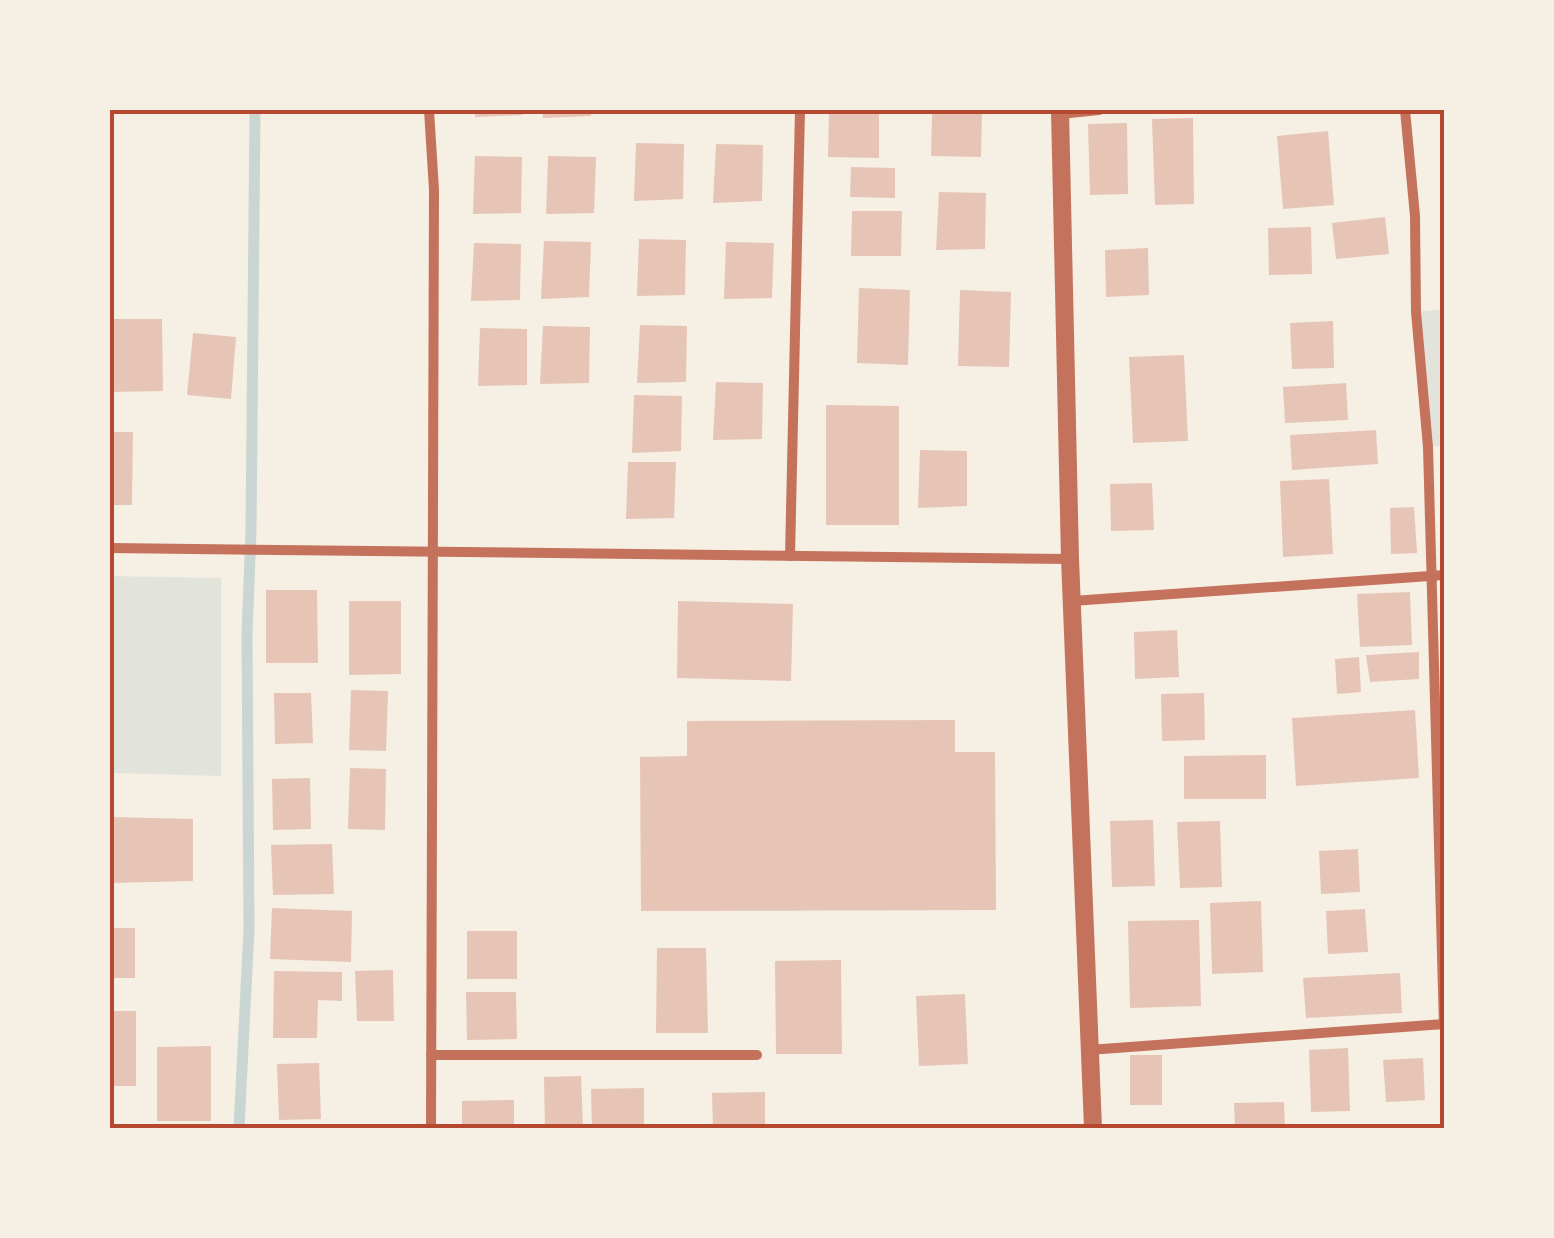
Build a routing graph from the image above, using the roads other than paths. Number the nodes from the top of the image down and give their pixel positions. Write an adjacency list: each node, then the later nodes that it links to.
1 (428, 110): 7 (street)
2 (800, 110): 8 (street)
3 (1100, 110): 5 (street)
4 (1406, 110): 10 (street)
5 (1060, 112): 9 (street)
6 (110, 548): 7 (street)
7 (432, 553): 8 (street); 15 (street)
8 (790, 556): 9 (street)
9 (1070, 559): 11 (street)
10 (1438, 576): 11 (street); 12 (street)
11 (1072, 601): 13 (street)
12 (1444, 1025): 13 (street)
13 (1089, 1050): 17 (street)
14 (757, 1054): 15 (street)
15 (431, 1055): 16 (street)
16 (431, 1128)
17 (1093, 1128)

